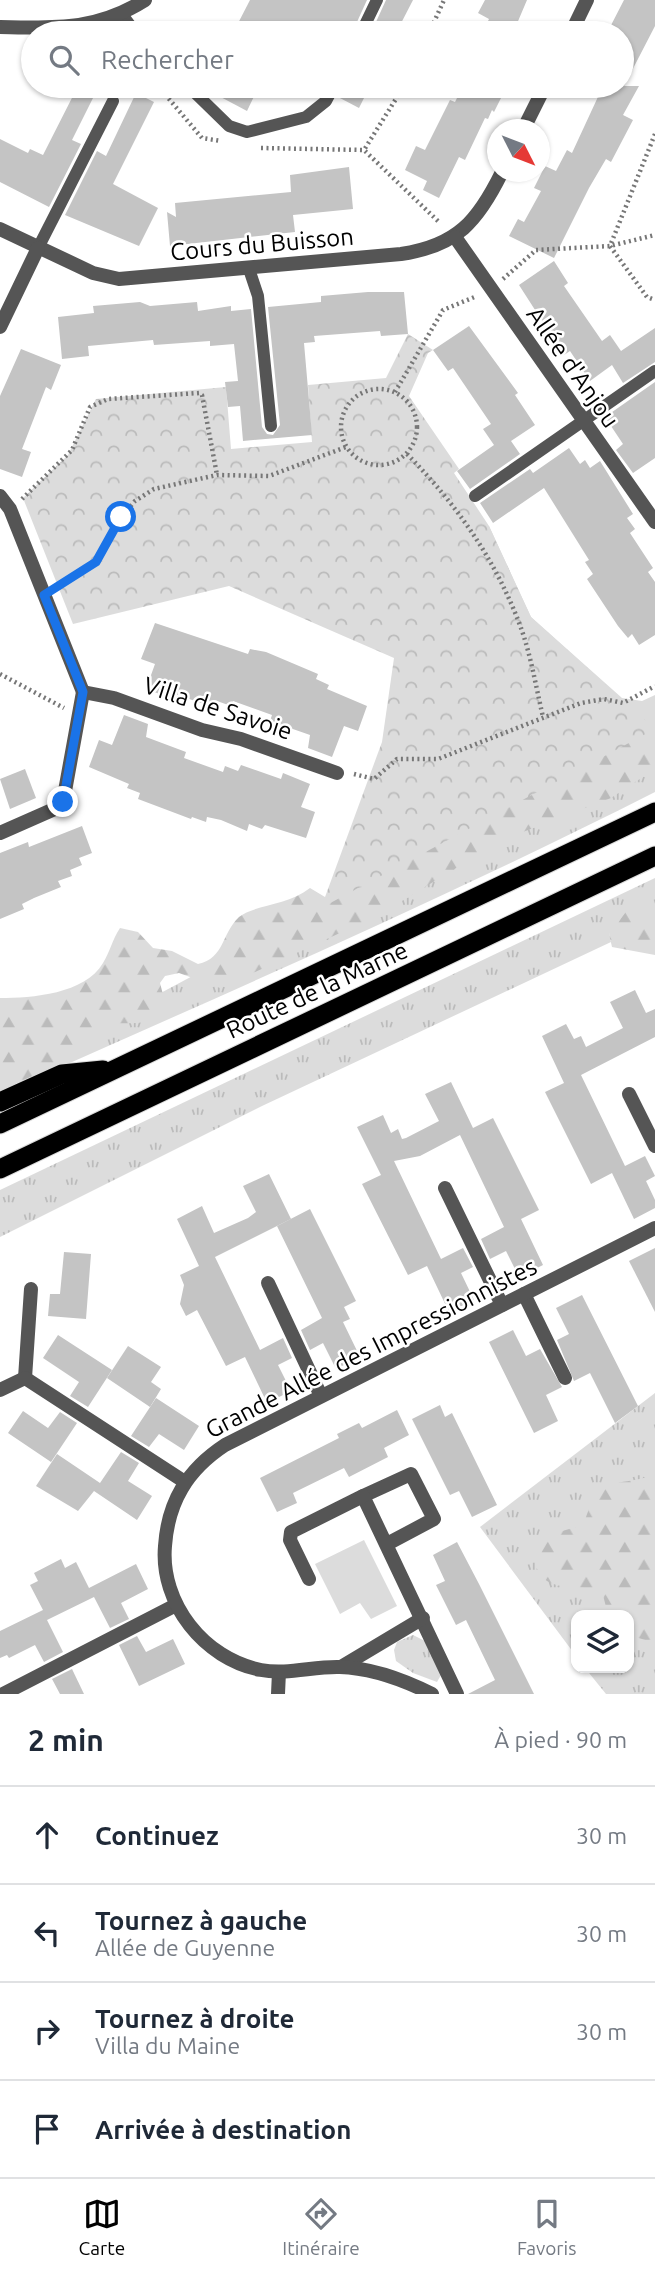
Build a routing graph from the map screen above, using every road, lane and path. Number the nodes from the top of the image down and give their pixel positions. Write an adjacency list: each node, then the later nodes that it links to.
1 (145, 0): 5 (street)
2 (377, 0): 8 (lane)
3 (444, 0): 9 (path)
4 (587, 0): 10 (street)
5 (121, 13): 6 (street); 7 (lane)
6 (102, 21)
7 (127, 21)
8 (366, 21)
9 (434, 21)
10 (576, 21)
11 (0, 27): 12 (street)
12 (21, 28)
13 (200, 98): 14 (lane)
14 (328, 98)
15 (397, 98): 23 (path)
16 (539, 98): 18 (street)
17 (113, 101): 25 (lane)
18 (528, 119)
19 (655, 134): 24 (path)
20 (496, 182): 23 (street, Cours du Buisson)
21 (0, 229): 25 (street, Cours du Buisson)
22 (655, 235): 24 (path)
23 (455, 237): 26 (street, Cours du Buisson); 33 (street, Allée d'Anjou)
24 (610, 246): 27 (path); 29 (path)
25 (38, 248): 26 (street, Cours du Buisson); 30 (street)
26 (249, 269): 34 (lane)
27 (498, 283)
28 (478, 296): 32 (path)
29 (655, 300)
30 (0, 327)
31 (655, 371): 33 (lane)
32 (395, 392): 35 (path); 36 (path)
33 (583, 421): 39 (lane); 41 (street, Allée d'Anjou)
34 (271, 426)
35 (346, 447): 36 (path); 37 (path)
36 (407, 454): 47 (path)
37 (217, 475): 40 (path); 42 (path)
38 (0, 496): 40 (street)
39 (475, 496)
40 (10, 509): 42 (street)
41 (655, 522)
42 (44, 595): 45 (street)
43 (0, 674): 46 (path)
44 (655, 687): 47 (path)
45 (83, 692): 46 (street); 48 (street, Villa de Savoie)
46 (77, 714): 50 (street)
47 (543, 717): 48 (path)
48 (337, 773)
49 (655, 812): 52 (highway, Route de la Marne)
50 (0, 833)
51 (655, 856): 57 (highway, Route de la Marne)
52 (118, 1069): 54 (highway); 55 (highway, Route de la Marne)
53 (629, 1094): 56 (street)
54 (0, 1102)
55 (0, 1125)
56 (655, 1146)
57 (0, 1169)
58 (446, 1188): 63 (street)
59 (655, 1228): 62 (street, Grande Allée des Impressionnistes)
60 (268, 1283): 67 (street)
61 (31, 1289): 64 (street)
62 (524, 1294): 63 (street, Grande Allée des Impressionnistes); 65 (street)
63 (502, 1305): 67 (street, Grande Allée des Impressionnistes)
64 (25, 1378): 66 (street); 68 (street)
65 (565, 1378)
66 (0, 1390)
67 (321, 1396): 68 (street, Grande Allée des Impressionnistes)
68 (186, 1482): 72 (street, Grande Allée des Impressionnistes)
69 (363, 1496): 70 (street); 70 (street); 71 (street)
70 (387, 1544): 73 (street)
71 (309, 1579)
72 (176, 1605): 75 (street, Grande Allée des Impressionnistes); 76 (street)
73 (423, 1618): 74 (street); 79 (street)
74 (341, 1667): 75 (street, Grande Allée des Impressionnistes); 78 (street, Grande Allée des Impressionnistes)
75 (279, 1672): 77 (street)
76 (2, 1693)
77 (278, 1694)
78 (432, 1694)
79 (457, 1694)

